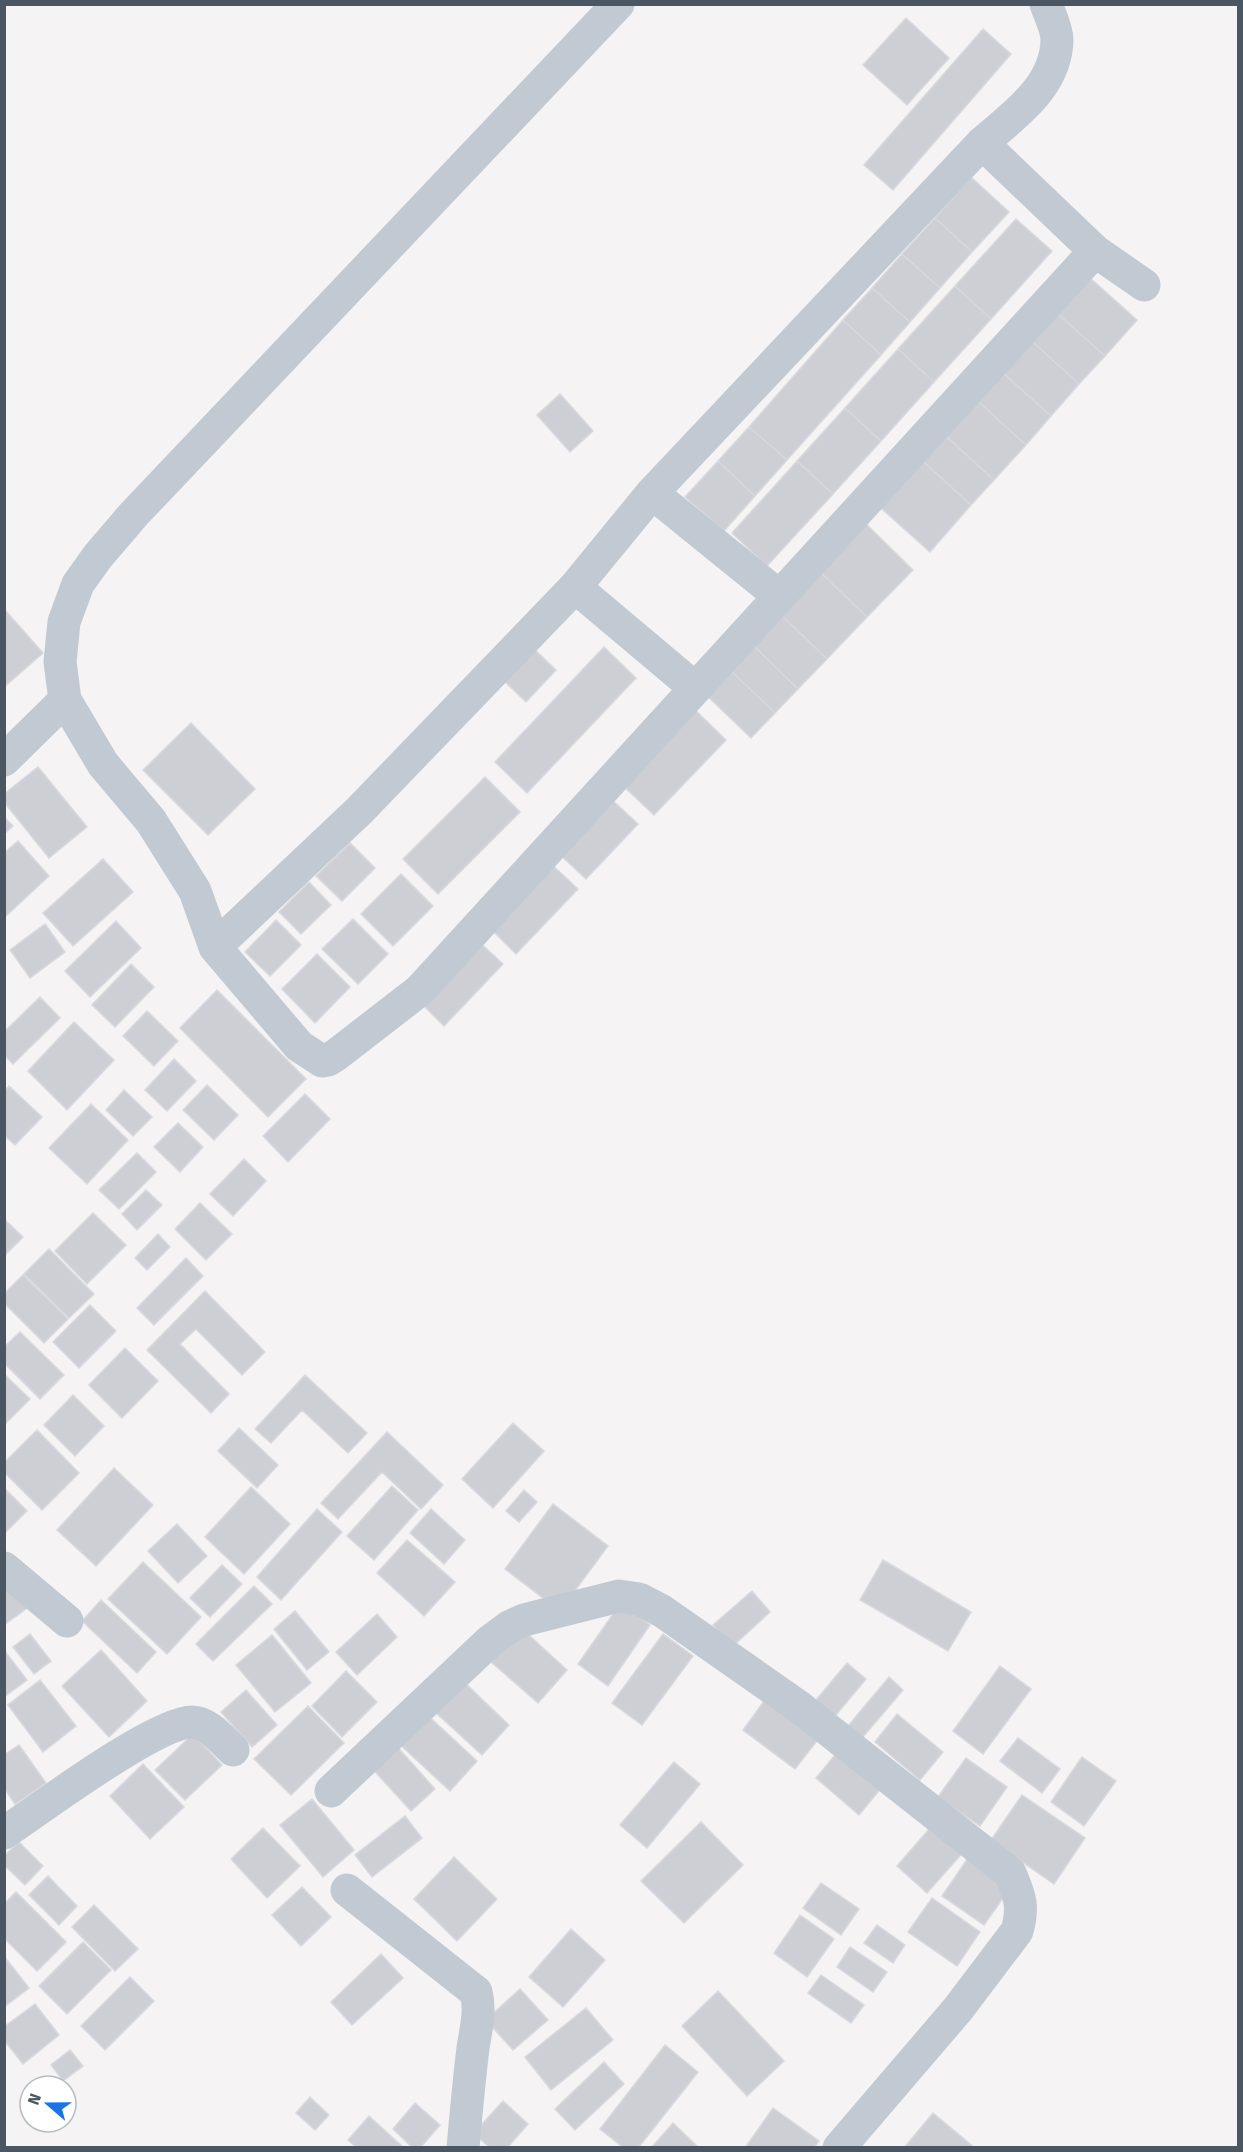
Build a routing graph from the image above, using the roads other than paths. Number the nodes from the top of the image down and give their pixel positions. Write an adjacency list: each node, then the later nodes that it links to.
1 (618, 4): 10 (street)
2 (1046, 4): 3 (street)
3 (982, 142): 4 (street); 6 (street)
4 (1095, 251): 5 (street); 8 (street)
5 (1144, 285)
6 (652, 492): 7 (street); 8 (street)
7 (575, 587): 9 (street); 12 (street)
8 (779, 596): 9 (street)
9 (695, 688): 12 (street)
10 (65, 700): 11 (street); 12 (street)
11 (4, 760)
12 (215, 947)
13 (4, 1568): 14 (street)
14 (67, 1621)
15 (233, 1750): 17 (street)
16 (331, 1791): 20 (street)
17 (4, 1833)
18 (346, 1890): 19 (street)
19 (462, 2148)
20 (839, 2148)

